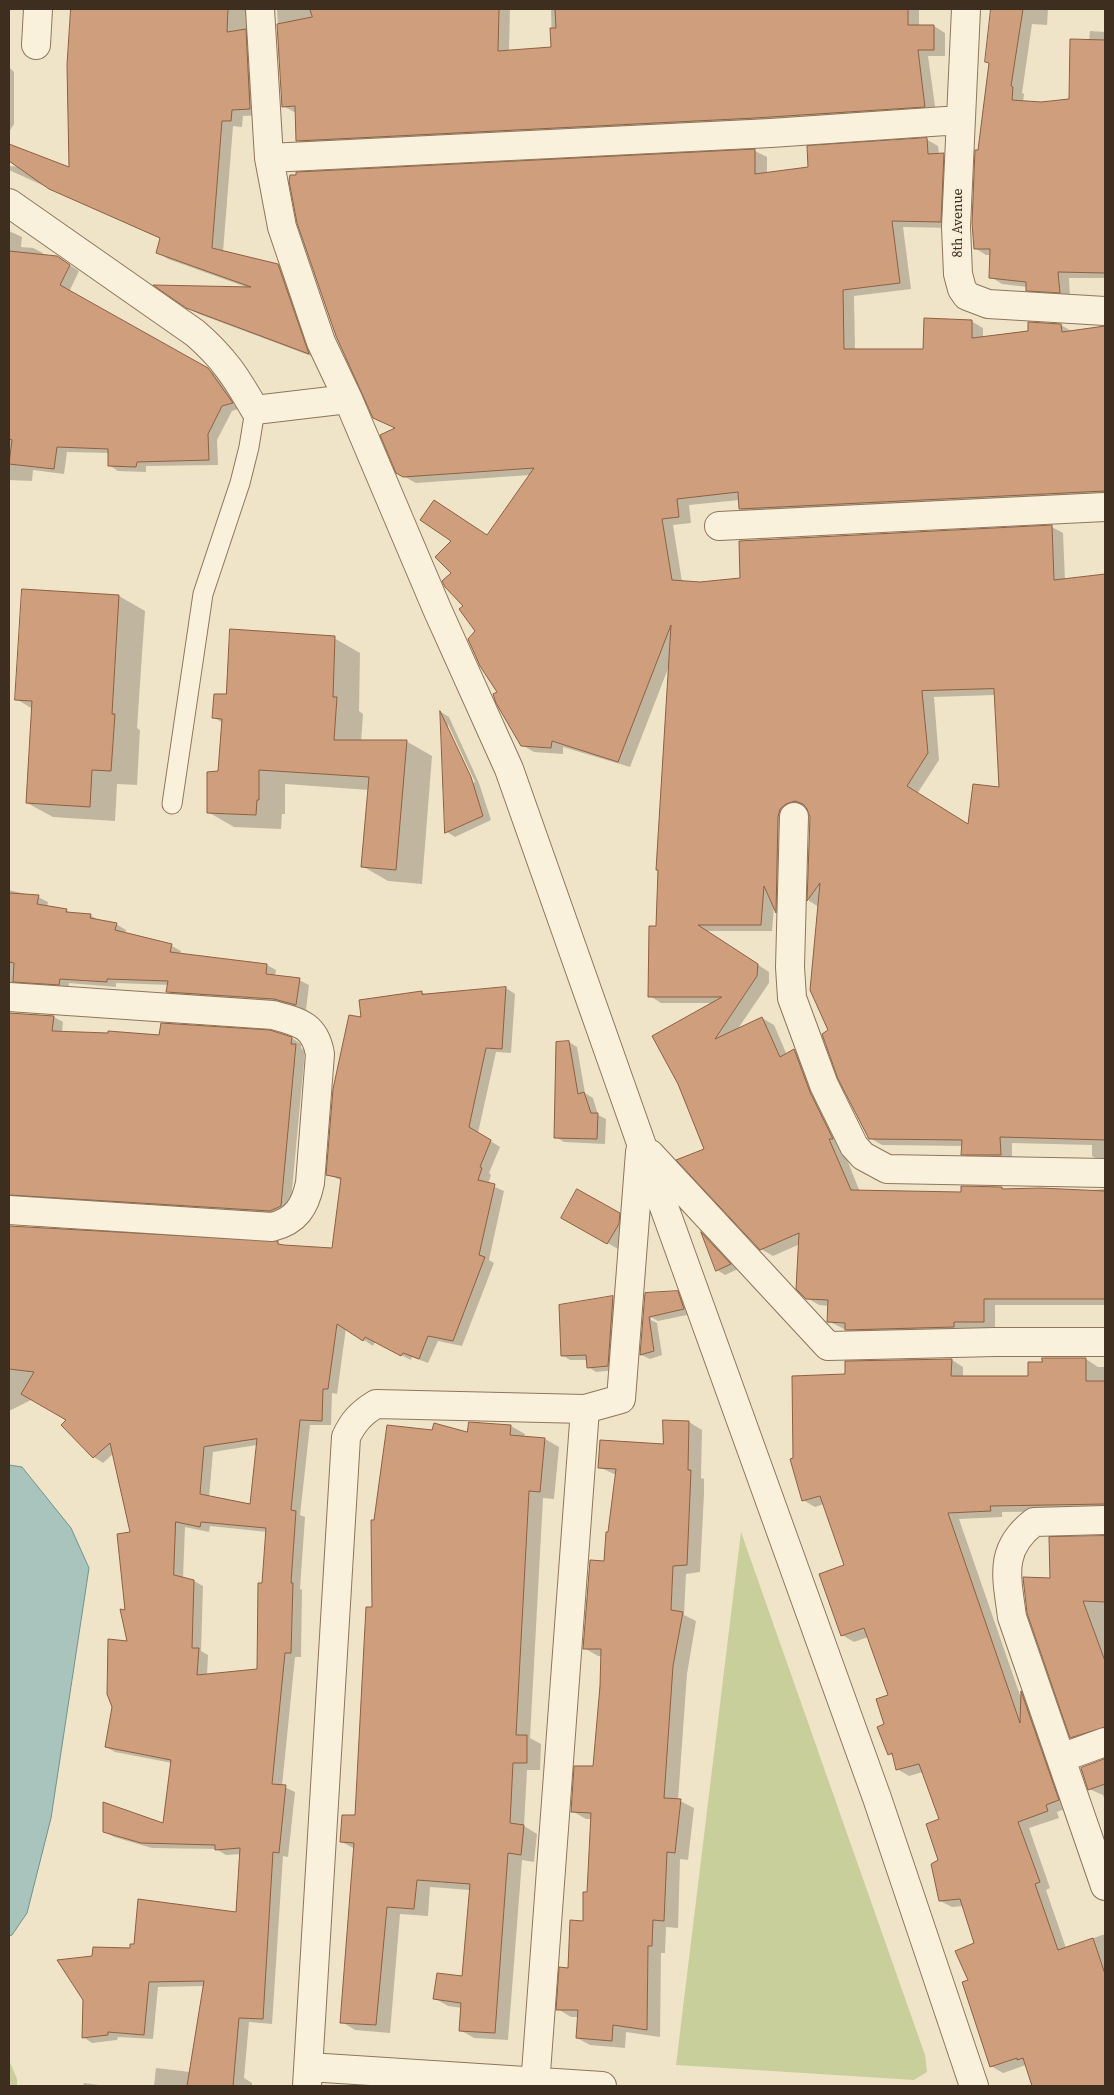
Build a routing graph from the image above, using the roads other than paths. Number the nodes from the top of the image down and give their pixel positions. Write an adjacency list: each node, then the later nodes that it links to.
1 (38, 9): 4 (street)
2 (260, 9): 6 (street)
3 (966, 9): 5 (street, 8th Avenue)
4 (36, 45)
5 (960, 120): 6 (street); 8 (street, 8th Avenue)
6 (269, 158): 9 (street)
7 (9, 203): 10 (street)
8 (1105, 311)
9 (348, 399): 10 (street); 16 (street)
10 (255, 410): 13 (lane)
11 (1105, 507): 12 (street)
12 (719, 526)
13 (172, 804)
14 (794, 817): 17 (street)
15 (9, 997): 18 (street)
16 (641, 1143): 19 (street); 20 (street); 28 (street)
17 (1105, 1173)
18 (9, 1210)
19 (1105, 1342)
20 (585, 1409): 25 (street); 26 (street)
21 (1105, 1520): 23 (street)
22 (1105, 1742): 23 (street)
23 (1061, 1758): 24 (street)
24 (1105, 1886)
25 (308, 2076): 26 (street)
26 (535, 2085): 27 (street)
27 (602, 2086)
28 (974, 2086)

